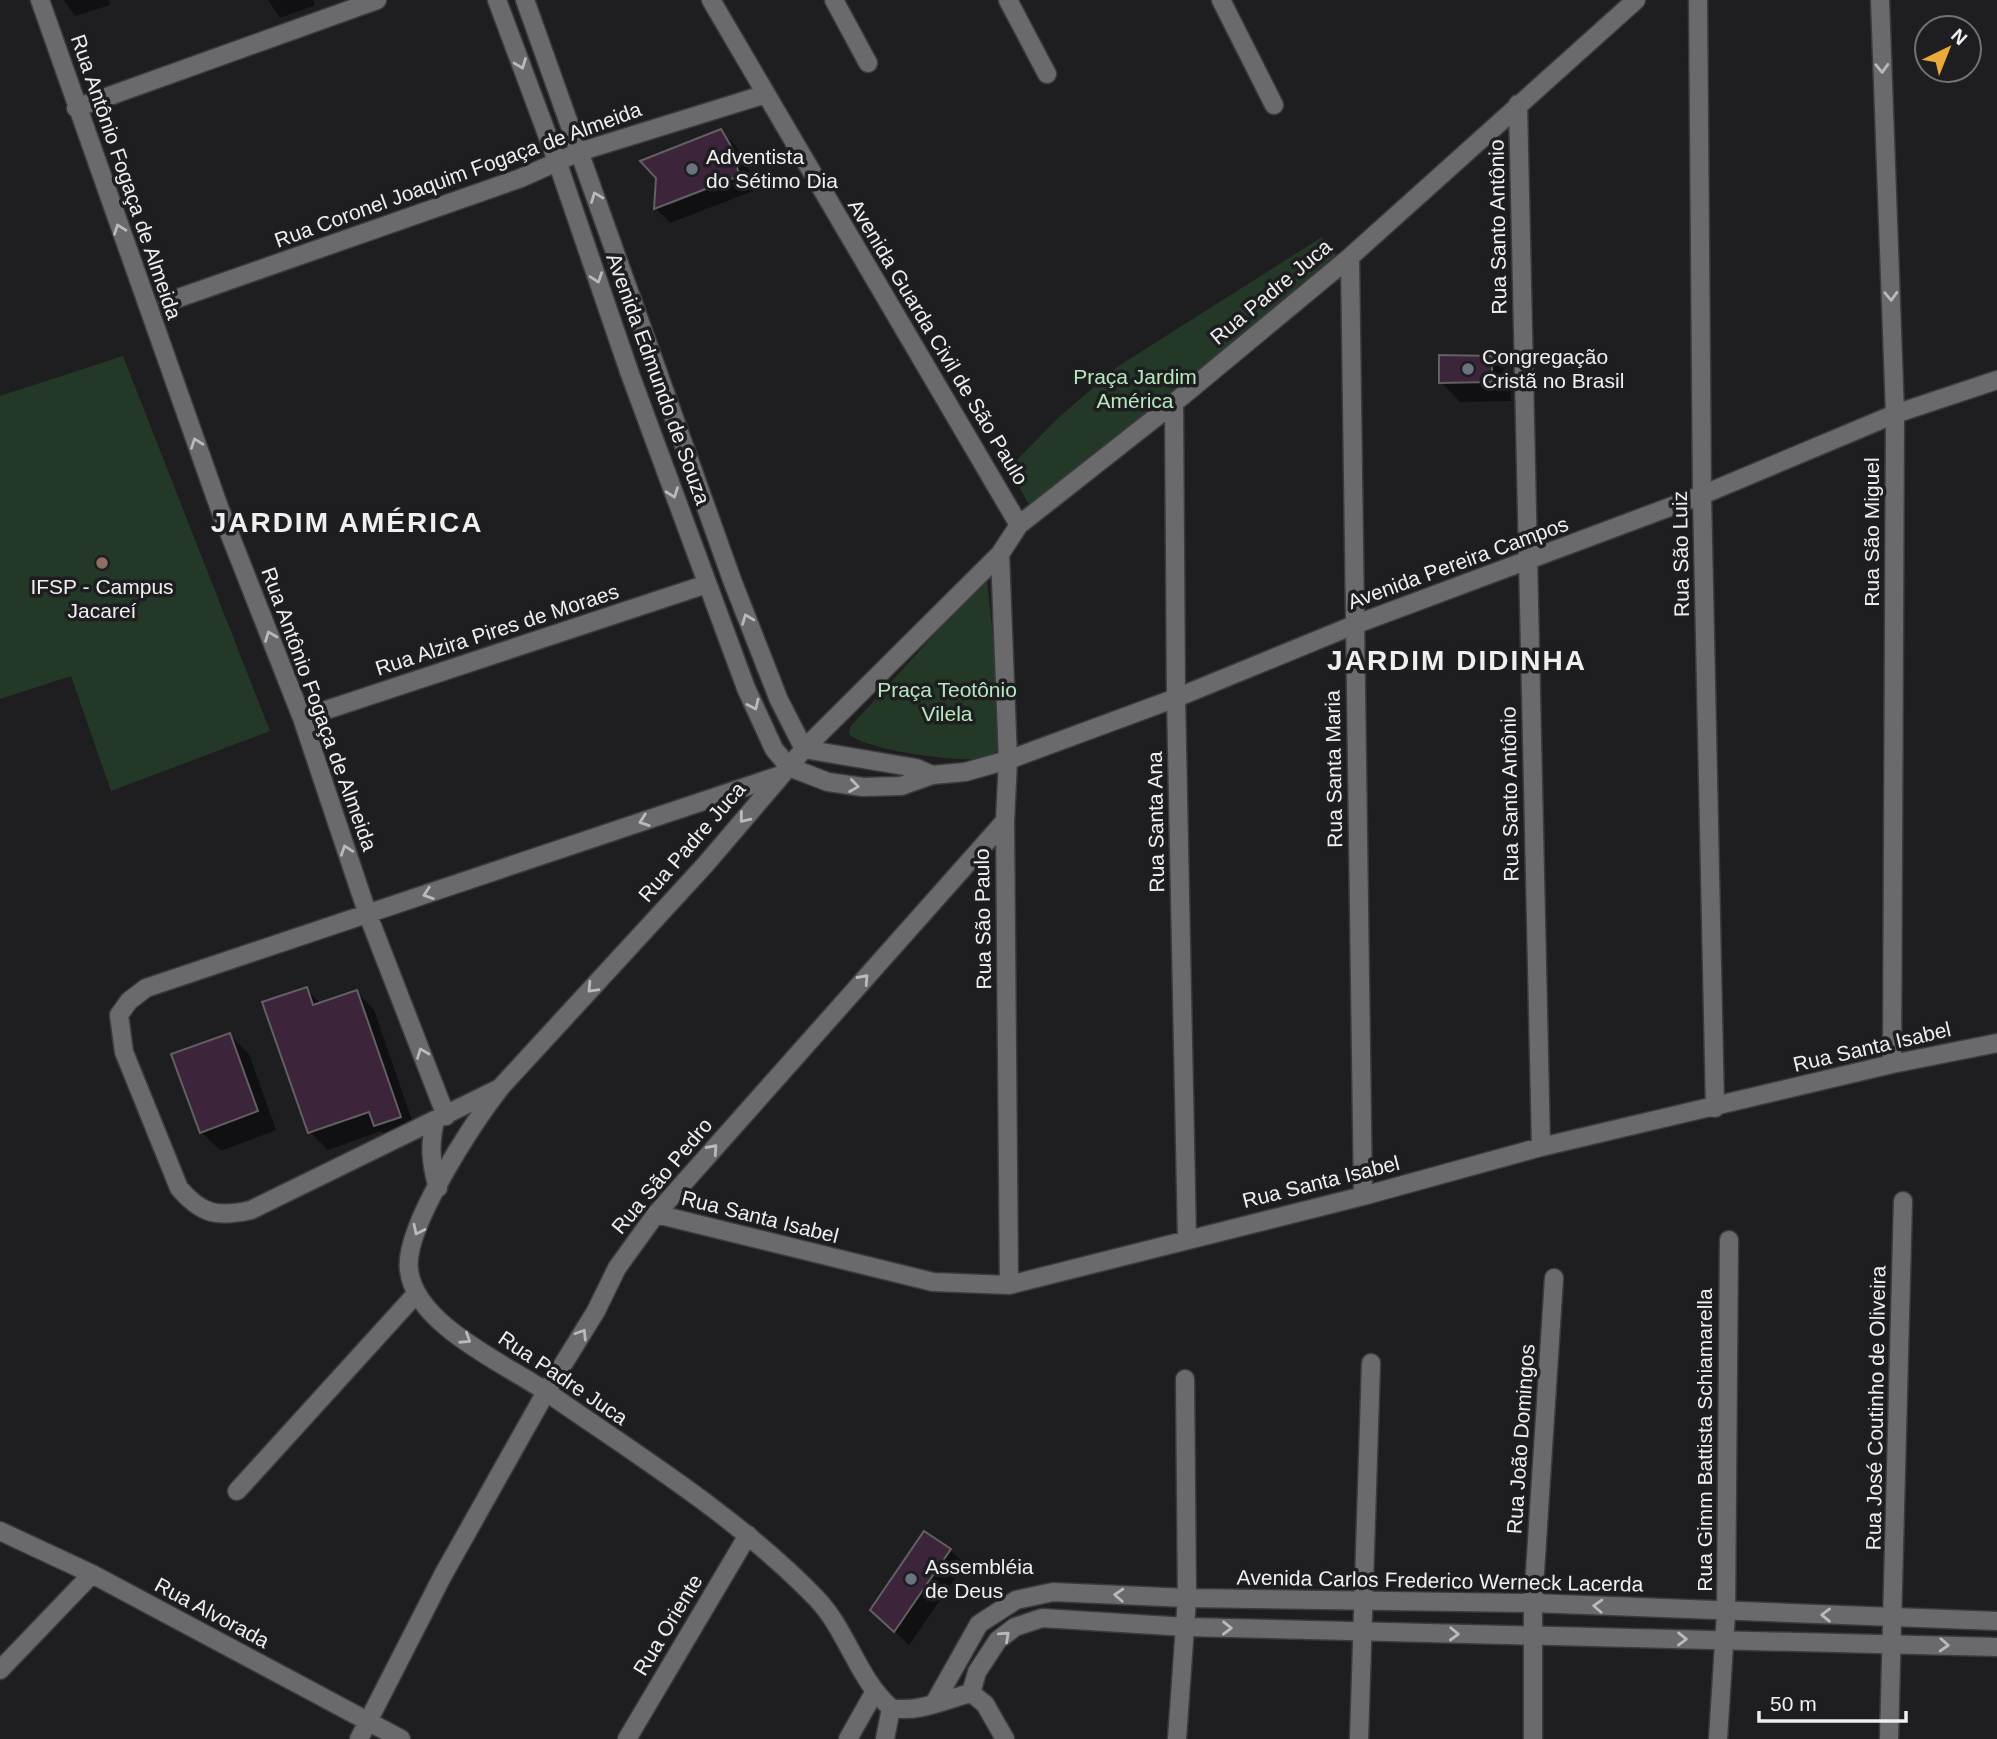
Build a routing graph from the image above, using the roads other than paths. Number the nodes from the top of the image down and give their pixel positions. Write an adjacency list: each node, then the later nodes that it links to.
1 (40, 0): 17 (street, Rua Antônio Fogaça de Almeida)
2 (377, 0): 17 (street)
3 (497, 0): 19 (street, Avenida Edmundo de Souza, one-way to 19)
4 (525, 0): 18 (street, Avenida Edmundo de Souza)
5 (711, 0): 14 (street, Avenida Guarda Civil de São Paulo)
6 (834, 0): 12 (street)
7 (1008, 0): 13 (street)
8 (1221, 0): 16 (street)
9 (1636, 0): 15 (street, Rua Padre Juca)
10 (1698, 0): 25 (street, Rua São Luiz)
11 (1880, 0): 24 (street, Rua São Miguel, one-way to 24)
12 (868, 63)
13 (1047, 74)
14 (766, 94): 18 (street, Rua Coronel Joaquim Fogaça de Almeida); 26 (street, Avenida Guarda Civil de São Paulo)
15 (1518, 104): 20 (street, Rua Padre Juca); 28 (street, Rua Santo Antônio)
16 (1274, 105)
17 (76, 108): 32 (street, Rua Antônio Fogaça de Almeida, one-way to 17)
18 (579, 152): 19 (street, Rua Coronel Joaquim Fogaça de Almeida); 33 (street, Avenida Edmundo de Souza, one-way to 18)
19 (557, 160): 21 (street, Rua Coronel Joaquim Fogaça de Almeida); 29 (street, Avenida Edmundo de Souza, one-way to 29)
20 (1350, 257): 23 (street, Rua Padre Juca); 30 (street, Rua Santa Maria)
21 (167, 302)
22 (1997, 380): 24 (street, Avenida Pereira Campos)
23 (1174, 403): 26 (street, Rua Padre Juca); 31 (street, Rua Santa Ana)
24 (1895, 414): 25 (street, Avenida Pereira Campos); 40 (street, Rua São Miguel)
25 (1702, 495): 28 (street, Avenida Pereira Campos); 42 (street, Rua São Luiz)
26 (1019, 525): 27 (street, Rua Padre Juca)
27 (1000, 554): 33 (street, Rua Padre Juca); 34 (street, Rua São Paulo)
28 (1527, 562): 30 (street, Avenida Pereira Campos); 44 (street, Rua Santo Antônio)
29 (707, 584): 32 (street, Rua Alzira Pires de Moraes); 35 (street, Avenida Edmundo de Souza, one-way to 35)
30 (1354, 625): 31 (street, Avenida Pereira Campos); 46 (street, Rua Santa Maria)
31 (1176, 698): 34 (street, Avenida Pereira Campos); 49 (street, Rua Santa Ana)
32 (302, 718): 38 (street, Rua Antônio Fogaça de Almeida, one-way to 32)
33 (804, 749): 35 (street, Rua Padre Juca); 36 (street, Avenida Pereira Campos)
34 (1008, 760): 36 (street, Avenida Pereira Campos); 37 (street, Rua São Paulo)
35 (783, 771): 36 (street, Avenida Pereira Campos, one-way to 36); 38 (street, one-way to 38); 41 (street, Rua Padre Juca, one-way to 41)
36 (932, 775)
37 (1005, 821): 48 (street, Rua São Pedro, one-way to 37); 52 (street, Rua São Paulo)
38 (368, 915): 43 (street, Rua Antônio Fogaça de Almeida, one-way to 38); 43 (street)
39 (1997, 1043): 40 (street, Rua Santa Isabel)
40 (1892, 1064): 42 (street, Rua Santa Isabel)
41 (500, 1088): 43 (street); 45 (street, Rua Padre Juca)
42 (1715, 1108): 44 (street, Rua Santa Isabel)
43 (441, 1119): 45 (street)
44 (1541, 1147): 46 (street, Rua Santa Isabel)
45 (438, 1188): 53 (street, Rua Padre Juca, one-way to 53)
46 (1363, 1196): 49 (street, Rua Santa Isabel)
47 (1903, 1201): 65 (street, Rua José Coutinho de Oliveira)
48 (656, 1214): 52 (street, Rua Santa Isabel); 56 (street, Rua São Pedro, one-way to 48)
49 (1187, 1240): 52 (street, Rua Santa Isabel)
50 (1729, 1240): 64 (street, Rua Gimm Battista Schiamarella)
51 (1553, 1278): 63 (street, Rua João Domingos)
52 (1009, 1285)
53 (416, 1294): 56 (street, Rua Padre Juca, one-way to 56); 57 (street)
54 (1371, 1363): 62 (street)
55 (1185, 1379): 61 (street)
56 (546, 1392): 59 (street, Rua Padre Juca); 78 (street, Rua São Pedro)
57 (237, 1491)
58 (0, 1531): 60 (street, Rua Alvorada)
59 (748, 1535): 74 (street, Rua Padre Juca); 81 (street, Rua Oriente)
60 (92, 1574): 73 (street); 78 (street, Rua Alvorada)
61 (1187, 1598): 62 (street, Avenida Carlos Frederico Werneck Lacerda); 67 (street); 76 (street, Avenida Carlos Frederico Werneck Lacerda, one-way to 76)
62 (1362, 1600): 63 (street, Avenida Carlos Frederico Werneck Lacerda); 68 (street)
63 (1533, 1603): 64 (street, Avenida Carlos Frederico Werneck Lacerda, one-way to 63); 69 (street, Rua João Domingos)
64 (1726, 1613): 65 (street, Avenida Carlos Frederico Werneck Lacerda, one-way to 64); 70 (street, Rua Gimm Battista Schiamarella)
65 (1894, 1617): 66 (street, Avenida Carlos Frederico Werneck Lacerda); 71 (street, Rua José Coutinho de Oliveira)
66 (1997, 1621)
67 (1186, 1627): 68 (street, one-way to 68); 75 (street, one-way to 67); 85 (street)
68 (1361, 1631): 69 (street, one-way to 69); 86 (street)
69 (1534, 1637): 70 (street, one-way to 70); 87 (street, Rua João Domingos)
70 (1724, 1640): 71 (street); 88 (street, Rua Gimm Battista Schiamarella)
71 (1891, 1642): 72 (street, one-way to 72); 89 (street, Rua José Coutinho de Oliveira)
72 (1997, 1647)
73 (0, 1670)
74 (874, 1693): 77 (street, Rua Padre Juca); 82 (street)
75 (971, 1693): 76 (street); 84 (street)
76 (935, 1702): 77 (street)
77 (891, 1708): 83 (street)
78 (366, 1722): 79 (street, Rua São Pedro); 80 (street, Rua Alvorada)
79 (359, 1739)
80 (401, 1739)
81 (627, 1739)
82 (849, 1739)
83 (885, 1739)
84 (1005, 1739)
85 (1177, 1739)
86 (1359, 1739)
87 (1533, 1739)
88 (1718, 1739)
89 (1889, 1739)

